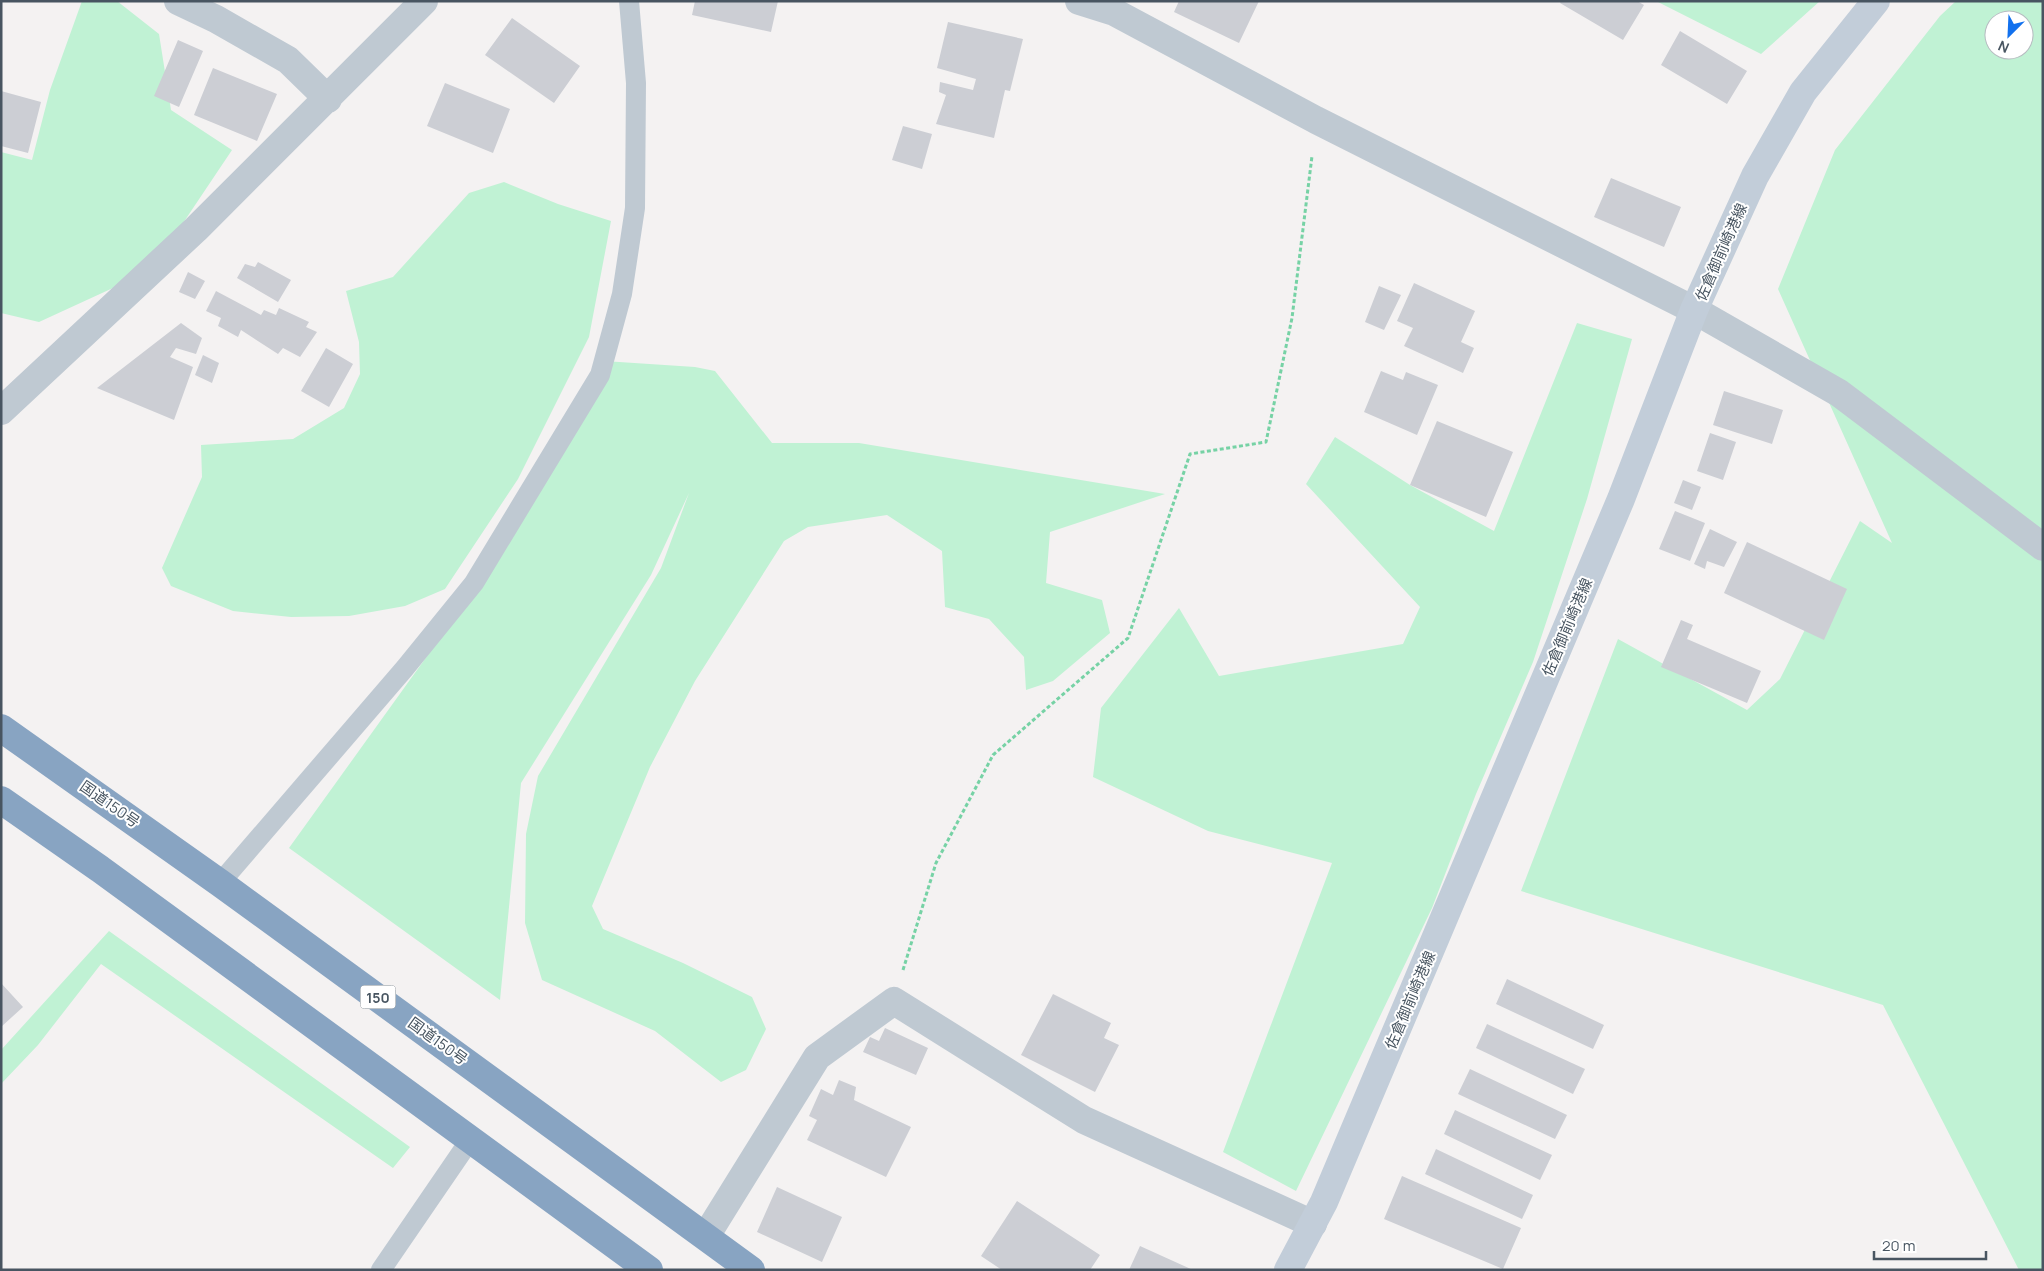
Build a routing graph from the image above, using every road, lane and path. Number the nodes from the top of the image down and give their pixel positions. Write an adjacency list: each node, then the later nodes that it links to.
1 (178, 1): 6 (street)
2 (424, 1): 6 (street)
3 (629, 1): 13 (lane)
4 (1079, 1): 7 (street)
5 (1876, 1): 8 (main road, 佐倉御前崎港線)
6 (328, 99): 9 (street)
7 (1316, 120): 8 (street); 14 (path)
8 (1694, 310): 10 (street); 16 (main road, 佐倉御前崎港線)
9 (1, 411)
10 (2043, 547)
11 (1, 728): 13 (highway, 国道150号 / 150)
12 (1, 800): 15 (highway)
13 (220, 884): 17 (highway, 国道150号 / 150)
14 (894, 1001): 16 (street); 17 (street)
15 (470, 1140): 18 (lane); 19 (highway)
16 (1313, 1224): 21 (main road, 佐倉御前崎港線)
17 (706, 1236): 20 (highway, 国道150号 / 150)
18 (382, 1270)
19 (649, 1270)
20 (752, 1270)
21 (1288, 1270)

